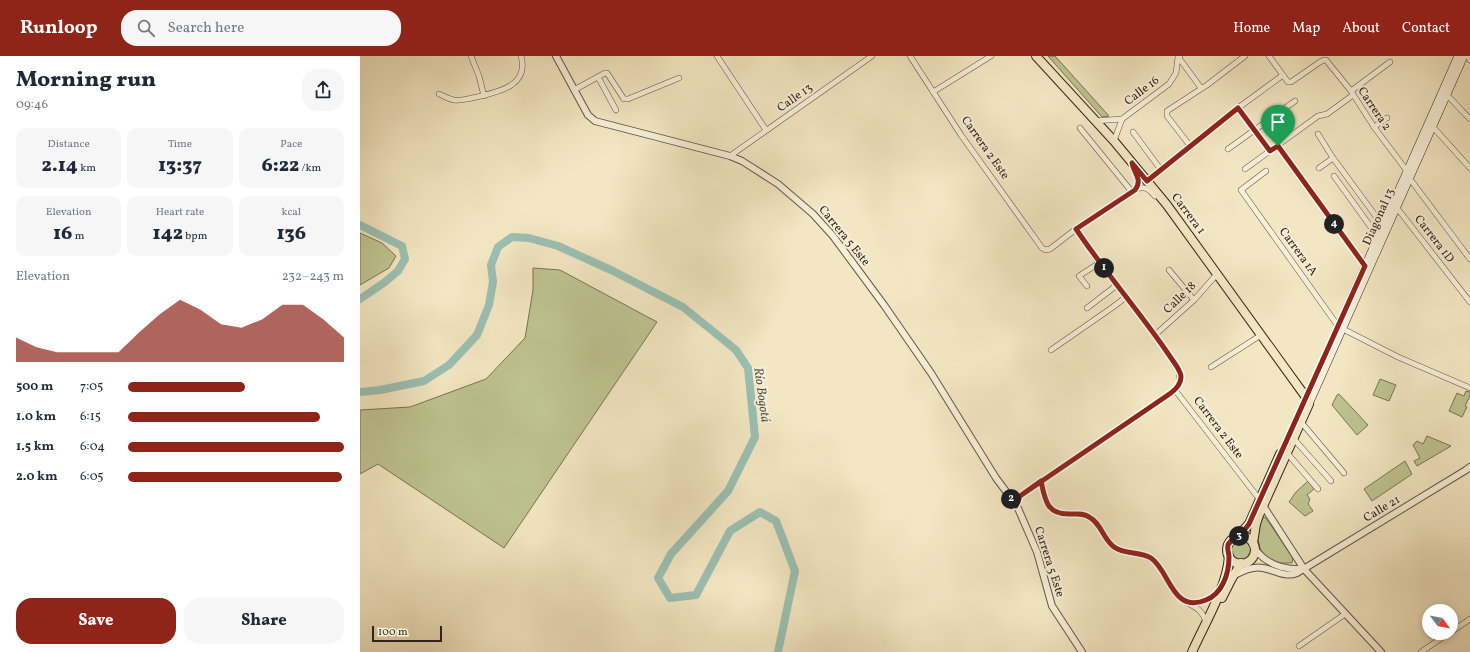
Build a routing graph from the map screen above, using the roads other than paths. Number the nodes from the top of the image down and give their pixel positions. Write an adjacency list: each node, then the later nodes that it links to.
1 (471, 56): 26 (street)
2 (521, 56): 26 (street)
3 (557, 56): 21 (street, Carrera 5 Este)
4 (717, 56): 37 (street)
5 (872, 56): 37 (street, Calle 13)
6 (910, 56): 22 (street, Carrera 2 Este)
7 (991, 56): 22 (street)
8 (1036, 56): 33 (main road, Carrera 1)
9 (1245, 56): 20 (street)
10 (1269, 56): 17 (street)
11 (1458, 56): 54 (main road, Diagonal 13)
12 (1464, 56): 25 (main road, Diagonal 13)
13 (1468, 56): 15 (street)
14 (1179, 57): 20 (street); 30 (street, Calle 16)
15 (1470, 60)
16 (1390, 62): 23 (street)
17 (1283, 76): 23 (street, Carrera 2); 28 (street)
18 (598, 77): 19 (street); 21 (street); 29 (street)
19 (679, 78)
20 (1201, 88): 43 (street)
21 (574, 90): 46 (street, Carrera 5 Este)
22 (933, 92): 62 (street, Carrera 2 Este)
23 (1352, 93): 36 (street, Carrera 2); 42 (street)
24 (439, 94): 26 (street)
25 (1447, 95): 32 (street); 34 (main road, Diagonal 13)
26 (484, 96)
27 (1295, 101): 38 (street)
28 (1238, 108): 38 (street); 43 (street)
29 (616, 110)
30 (1122, 118): 33 (street, Calle 16); 41 (street, Calle 16)
31 (1387, 118): 36 (street)
32 (1470, 119)
33 (1096, 122): 41 (main road, Carrera 1)
34 (1433, 127): 50 (street); 56 (main road, Diagonal 13)
35 (1080, 128): 58 (street)
36 (1374, 128): 54 (street, Carrera 2)
37 (766, 130): 46 (street, Calle 13)
38 (1254, 130): 44 (street); 45 (street)
39 (1133, 132): 52 (street)
40 (1318, 134): 47 (street)
41 (1114, 142): 48 (main road, Carrera 1)
42 (1278, 146): 45 (street); 66 (street)
43 (1191, 147): 52 (street)
44 (1228, 149)
45 (1270, 151): 51 (street)
46 (730, 156): 92 (street, Carrera 5 Este)
47 (1333, 158): 49 (street); 61 (street)
48 (1132, 163): 57 (main road, Carrera 1); 58 (street)
49 (1319, 168)
50 (1470, 168)
51 (1245, 169)
52 (1161, 170): 57 (street)
53 (1266, 171): 75 (street, Carrera 1A)
54 (1407, 171): 61 (main road, Diagonal 13)
55 (1334, 176): 63 (street)
56 (1410, 179): 60 (main road, Diagonal 13); 64 (street)
57 (1147, 181): 59 (main road, Carrera 1)
58 (1133, 191): 59 (street); 62 (street)
59 (1167, 205): 68 (main road, Carrera 1)
60 (1397, 208): 73 (street, Carrera 1D); 75 (main road, Diagonal 13)
61 (1383, 226): 63 (main road, Diagonal 13)
62 (1076, 229): 65 (street)
63 (1378, 237): 66 (main road, Diagonal 13)
64 (1470, 259)
65 (1099, 262): 69 (street); 70 (street)
66 (1365, 266): 75 (main road, Diagonal 13)
67 (1169, 270): 72 (street)
68 (1217, 274): 72 (street, Calle 18); 77 (main road, Carrera 1)
69 (1117, 285): 71 (street); 74 (street)
70 (1087, 286)
71 (1126, 297): 76 (street); 78 (street)
72 (1194, 300): 76 (street, Calle 18)
73 (1470, 302)
74 (1087, 308)
75 (1341, 328): 80 (street, Carrera 1A); 82 (main road, Diagonal 13)
76 (1155, 335): 81 (street)
77 (1261, 335): 79 (street); 82 (main road, Carrera 1)
78 (1051, 350)
79 (1212, 367)
80 (1470, 388)
81 (1175, 390): 88 (street); 93 (street, Carrera 2 Este)
82 (1308, 400): 83 (main road, Diagonal 13); 93 (main road, Diagonal 13)
83 (1301, 422): 84 (main road, Diagonal 13); 87 (street)
84 (1293, 438): 85 (main road, Diagonal 13); 89 (street)
85 (1287, 453): 90 (street); 93 (main road, Diagonal 13)
86 (1470, 467): 101 (street, Calle 21)
87 (1344, 473)
88 (1041, 481): 91 (street); 104 (street)
89 (1331, 481)
90 (1318, 489)
91 (1020, 496): 92 (street); 94 (street)
92 (1009, 497): 94 (street, Carrera 5 Este)
93 (1262, 504): 95 (main road, Diagonal 13); 96 (main road, Diagonal 13); 97 (street, Carrera 2 Este)
94 (1016, 506): 111 (street, Carrera 5 Este)
95 (1238, 536): 96 (main road); 98 (main road)
96 (1254, 546): 99 (main road); 100 (street)
97 (1294, 553): 100 (street); 101 (street, Carrera 2 Este)
98 (1229, 556): 99 (main road); 103 (main road)
99 (1241, 563): 102 (main road)
100 (1284, 567): 101 (street)
101 (1304, 569): 102 (street, Calle 21); 105 (street, Carrera 2 Este)
102 (1234, 575): 113 (main road)
103 (1220, 590): 104 (street); 107 (main road)
104 (1188, 602): 107 (street)
105 (1345, 614): 110 (street); 114 (street, Carrera 2 Este)
106 (1470, 619): 108 (street)
107 (1206, 622): 112 (main road)
108 (1458, 627)
109 (1438, 640): 115 (street)
110 (1299, 646)
111 (1082, 652)
112 (1192, 652)
113 (1198, 652)
114 (1381, 652)
115 (1421, 652)

